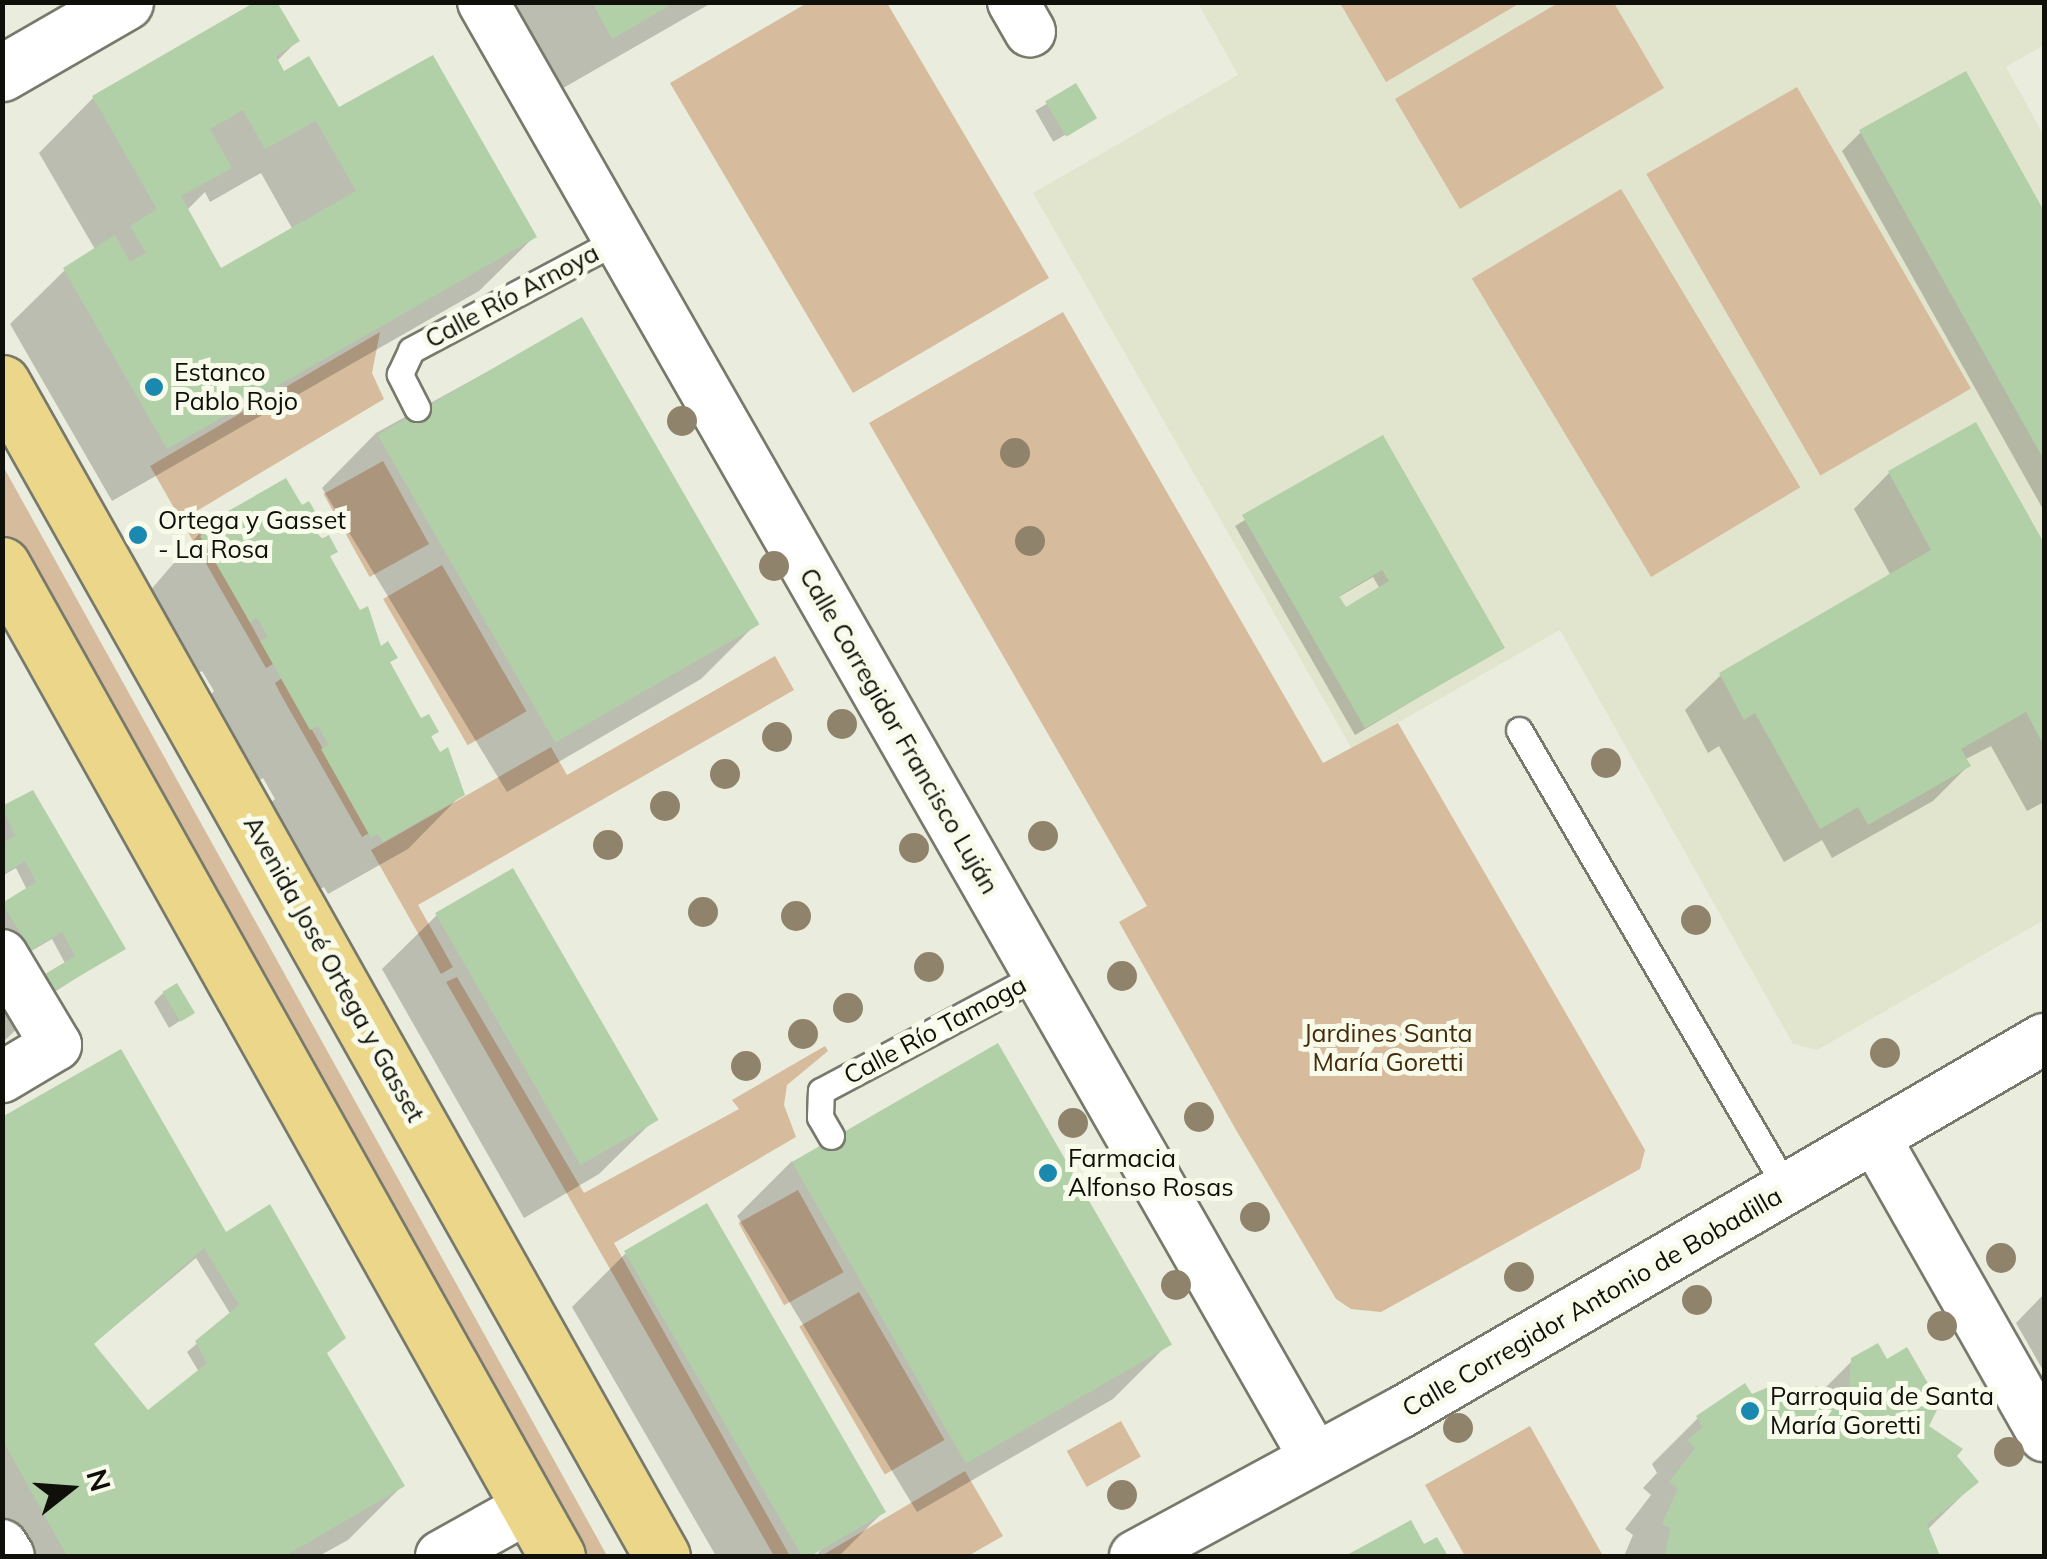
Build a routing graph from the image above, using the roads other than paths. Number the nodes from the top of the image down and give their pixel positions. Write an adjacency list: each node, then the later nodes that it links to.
1 (125, 2): 3 (main road)
2 (484, 2): 4 (street, Calle Corregidor Francisco Luján)
3 (2, 73)
4 (618, 240): 6 (lane, Calle Río Arnoya); 10 (street, Calle Corregidor Francisco Luján)
5 (2, 383): 23 (main road, Avenida José Ortega y Gasset)
6 (417, 408)
7 (2, 566): 18 (main road)
8 (1519, 730): 15 (lane)
9 (2, 955): 12 (street)
10 (1038, 975): 13 (lane, Calle Río Tamoga); 17 (street, Calle Corregidor Francisco Luján)
11 (2044, 1039): 14 (street, Calle Corregidor Antonio de Bobadilla)
12 (2, 1077)
13 (832, 1136)
14 (1875, 1138): 15 (street, Calle Corregidor Antonio de Bobadilla); 16 (street)
15 (1787, 1189): 17 (street, Calle Corregidor Antonio de Bobadilla)
16 (2044, 1436)
17 (1315, 1458): 24 (street, Calle Corregidor Antonio de Bobadilla)
18 (529, 1507): 21 (street); 22 (main road)
19 (2, 1545): 20 (street)
20 (9, 1556)
21 (440, 1556)
22 (557, 1556)
23 (662, 1556)
24 (1134, 1556)

